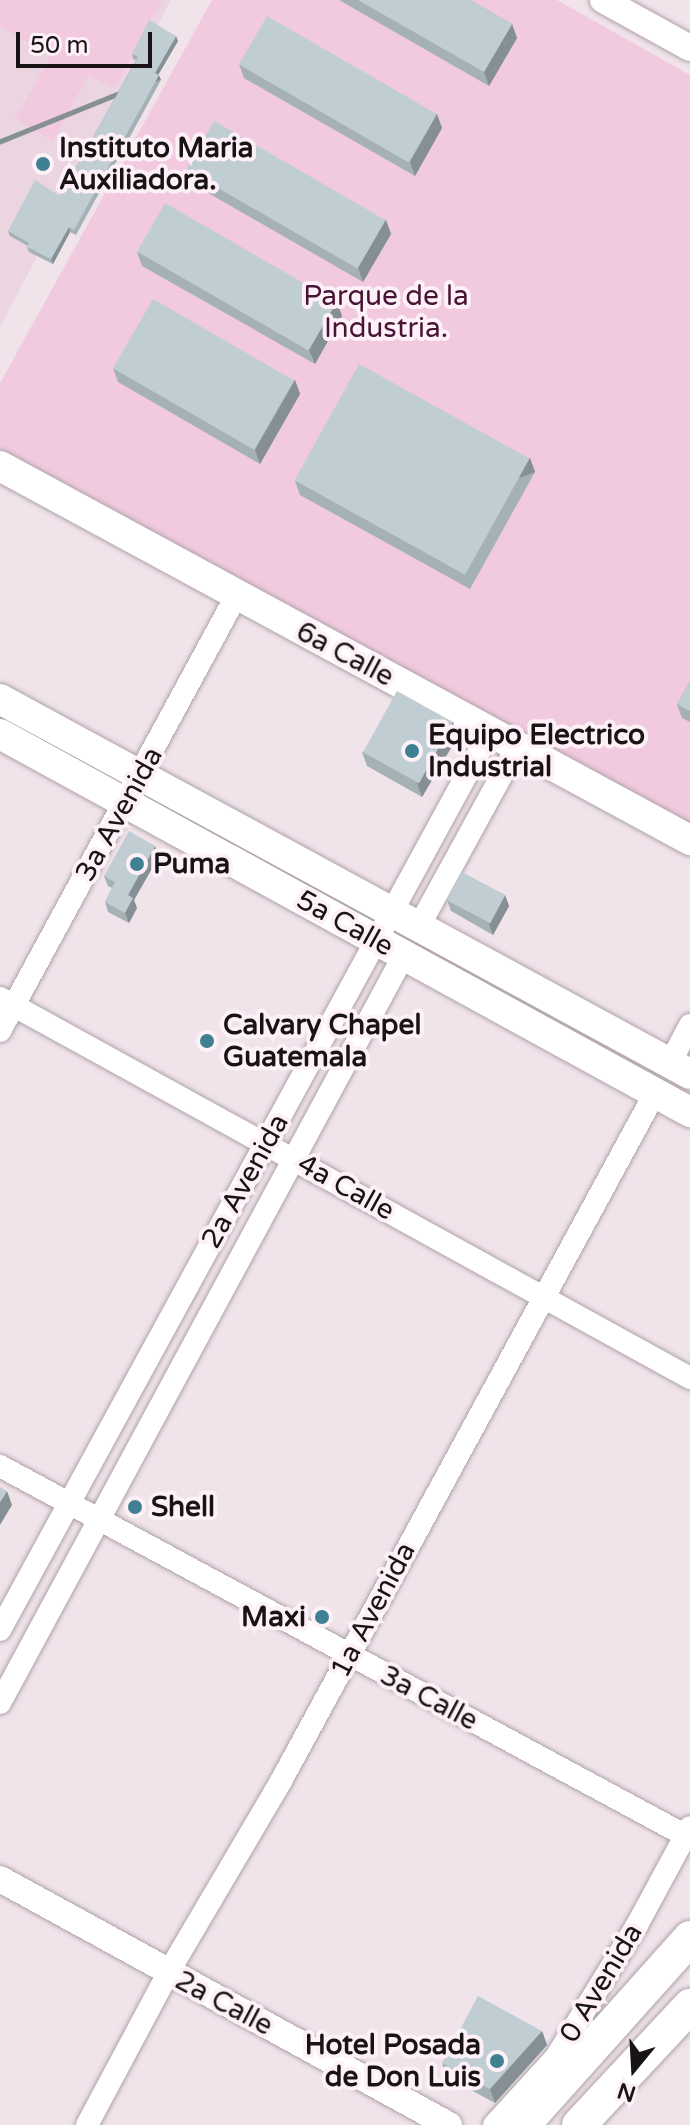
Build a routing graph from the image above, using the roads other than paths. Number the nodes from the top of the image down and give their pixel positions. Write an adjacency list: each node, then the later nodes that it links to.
1 (603, 0): 2 (street)
2 (690, 48)
3 (0, 466): 4 (main road, 6a Calle)
4 (237, 595): 6 (main road, 6a Calle); 9 (street, 3a Avenida)
5 (0, 699): 9 (main road, 5a Calle)
6 (490, 732): 8 (main road, 6a Calle); 12 (street, 2a Avenida)
7 (0, 734): 10 (main road, 5a Calle)
8 (517, 747): 11 (main road, 6a Calle); 13 (street)
9 (141, 776): 10 (street, 3a Avenida); 12 (main road, 5a Calle)
10 (126, 803): 14 (main road, 5a Calle); 16 (street, 3a Avenida)
11 (690, 840)
12 (391, 913): 13 (main road, 5a Calle); 14 (street, 2a Avenida)
13 (418, 928): 19 (main road, 5a Calle)
14 (376, 940): 15 (main road, 5a Calle); 22 (street, 2a Avenida)
15 (404, 955): 20 (main road, 5a Calle); 23 (street, 2a Avenida)
16 (7, 1002): 18 (street, 3a Avenida); 22 (street, 4a Calle)
17 (690, 1025): 19 (street)
18 (0, 1031)
19 (680, 1069)
20 (655, 1093): 21 (main road, 5a Calle); 24 (street, 1a Avenida)
21 (690, 1112)
22 (265, 1143): 23 (street, 4a Calle); 27 (street, 2a Avenida)
23 (294, 1158): 24 (street, 4a Calle); 28 (street, 2a Avenida)
24 (544, 1295): 25 (street, 4a Calle); 30 (street, 1a Avenida)
25 (690, 1378)
26 (0, 1466): 27 (street, 3a Calle)
27 (69, 1503): 28 (street, 3a Calle); 29 (street, 2a Avenida)
28 (99, 1519): 30 (street, 3a Calle); 31 (street, 2a Avenida)
29 (0, 1630)
30 (349, 1655): 32 (street, 3a Calle); 35 (street, 1a Avenida)
31 (0, 1703)
32 (688, 1834): 41 (street, 0 Avenida)
33 (0, 1879): 35 (street, 2a Calle)
34 (690, 1938): 42 (main road)
35 (168, 1973): 37 (street, 2a Calle); 39 (street, 1a Avenida)
36 (690, 2006): 38 (main road)
37 (420, 2118): 40 (street, 2a Calle)
38 (586, 2120)
39 (87, 2125)
40 (449, 2125)
41 (494, 2125)
42 (523, 2125)

